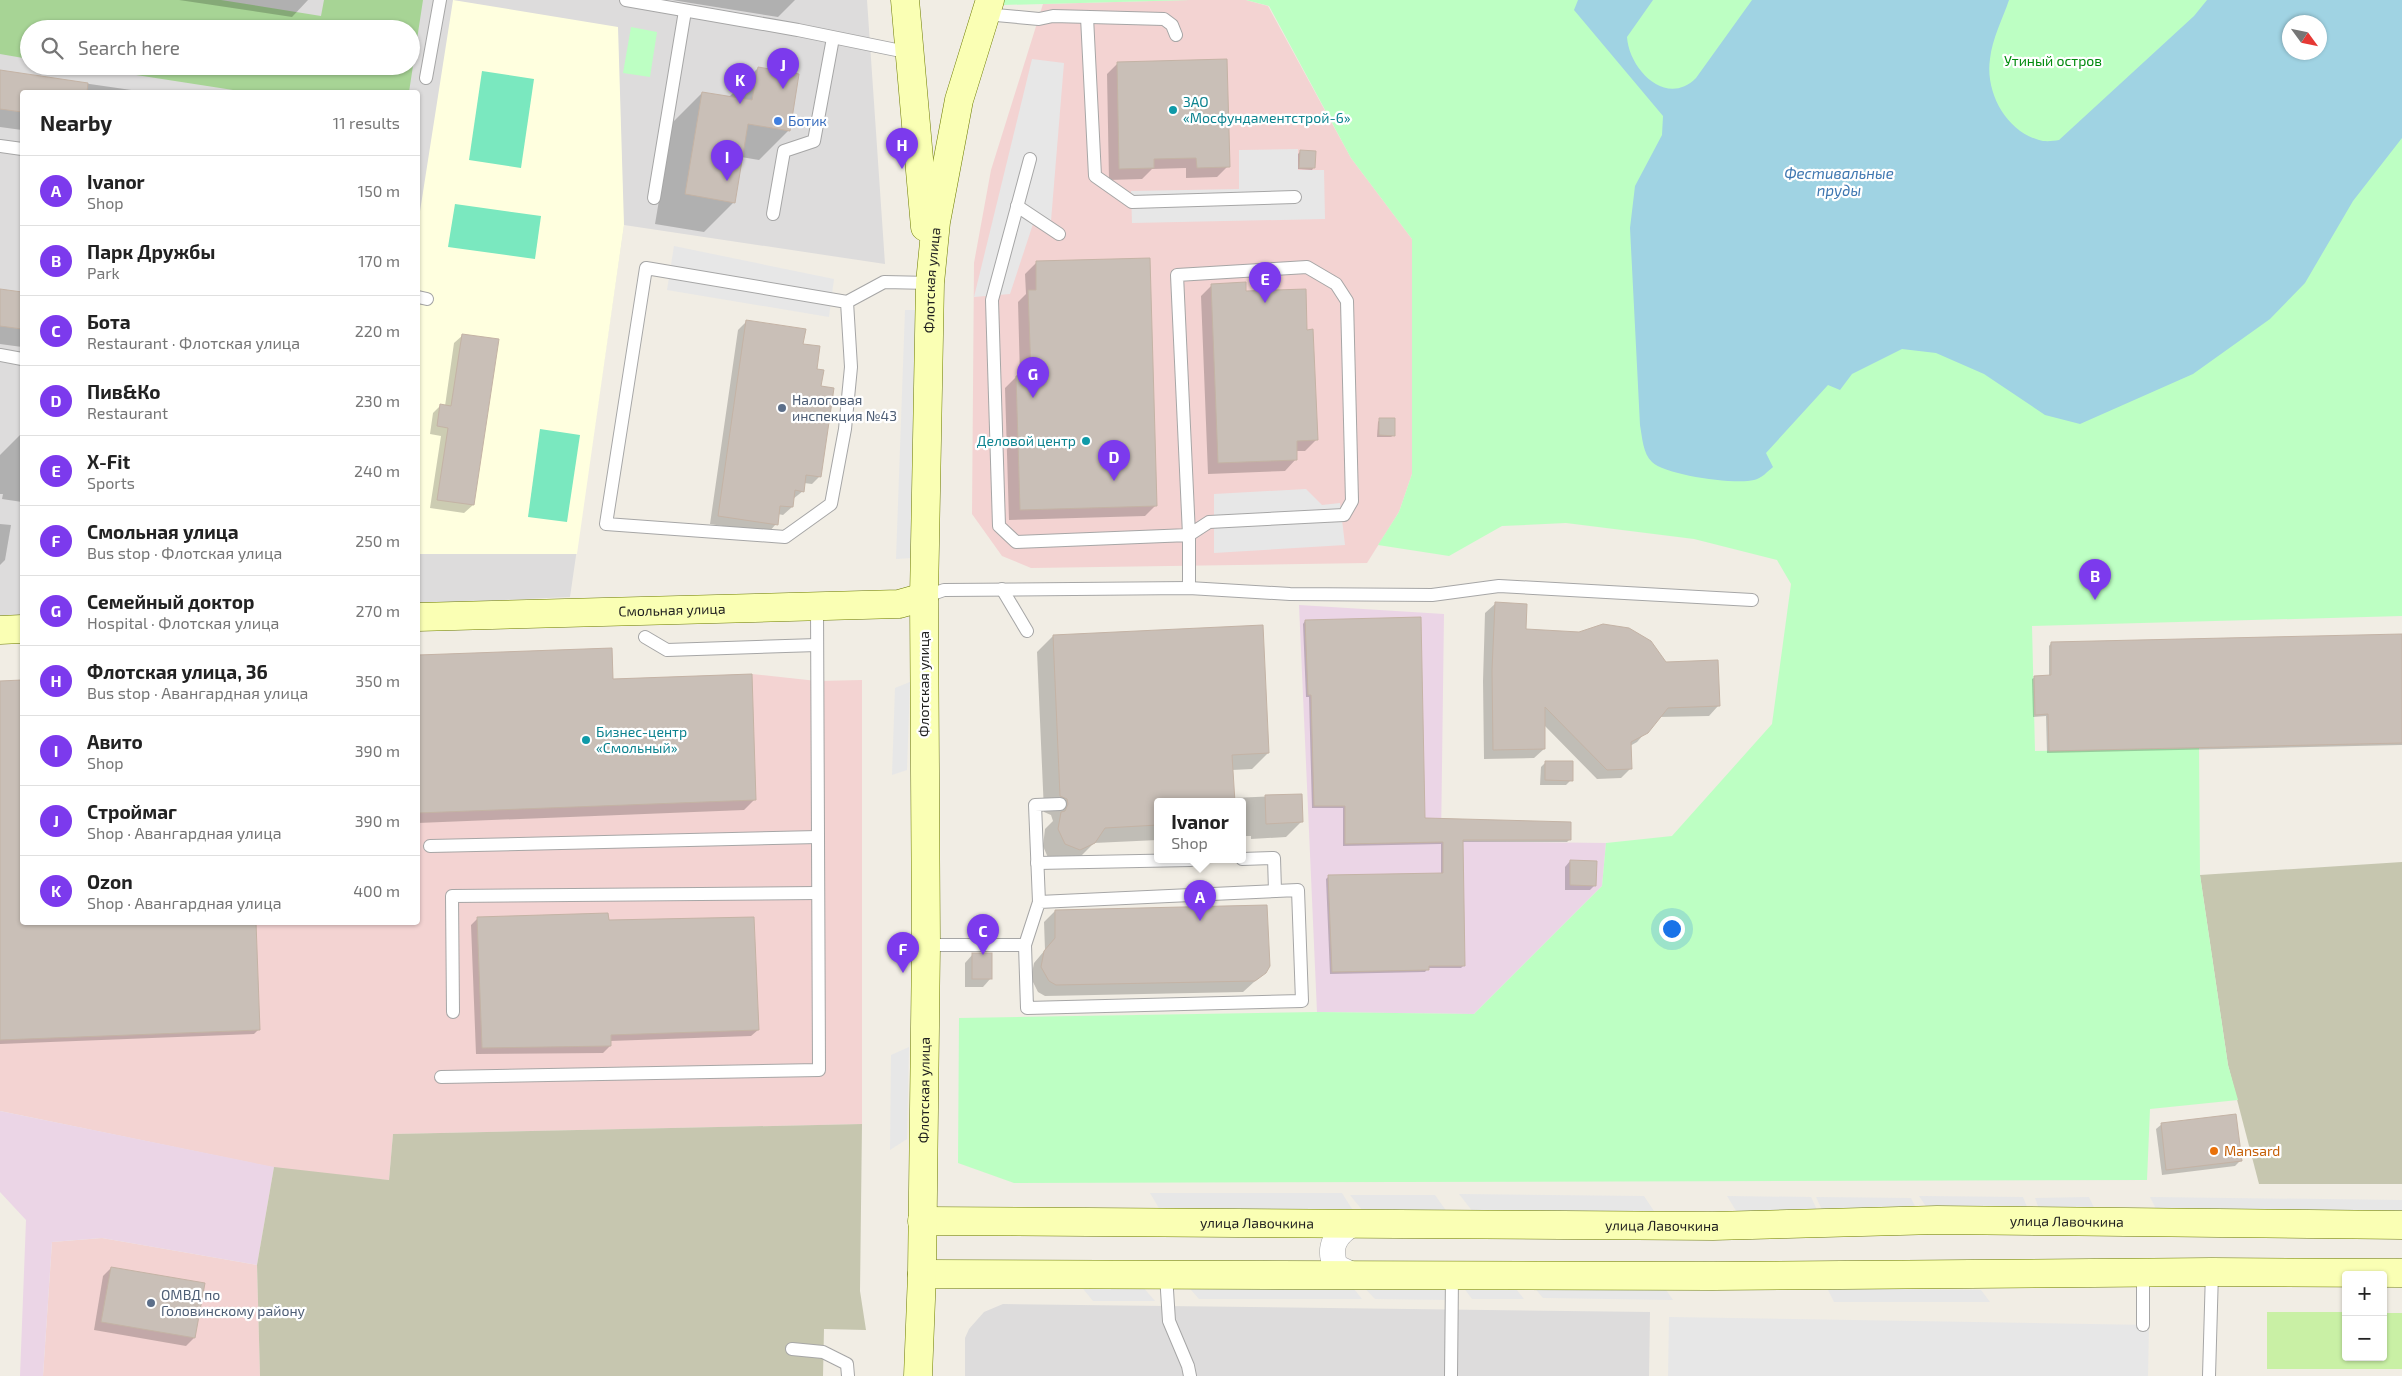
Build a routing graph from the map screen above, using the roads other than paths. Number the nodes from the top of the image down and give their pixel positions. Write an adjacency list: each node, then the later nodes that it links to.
1 (440, 0): 10 (lane)
2 (626, 0): 5 (lane)
3 (905, 0): 9 (main road)
4 (987, 7): 6 (lane); 19 (main road, Флотская улица)
5 (686, 11): 8 (lane); 15 (lane)
6 (1087, 17): 7 (lane); 14 (lane)
7 (1176, 35)
8 (832, 38): 9 (lane); 17 (lane)
9 (911, 53): 19 (main road)
10 (426, 78)
11 (0, 146): 12 (lane)
12 (20, 149)
13 (1030, 158): 16 (lane)
14 (1295, 197)
15 (654, 198)
16 (1017, 206): 18 (lane); 23 (lane)
17 (773, 214)
18 (1059, 234)
19 (930, 284): 20 (lane); 26 (main road, Флотская улица)
20 (847, 302): 20 (lane)
21 (0, 355): 22 (lane)
22 (20, 359)
23 (1189, 535): 23 (lane); 24 (lane)
24 (1188, 588): 25 (lane); 27 (lane)
25 (1002, 589): 26 (lane); 32 (lane)
26 (924, 597): 28 (main road, Смольная улица); 45 (main road, Флотская улица)
27 (1752, 600)
28 (817, 606): 29 (main road, Смольная улица); 34 (lane)
29 (420, 618)
30 (20, 629): 31 (main road)
31 (0, 630)
32 (1027, 632)
33 (645, 637): 34 (lane)
34 (817, 645): 36 (lane)
35 (1060, 804): 40 (lane)
36 (818, 836): 37 (lane); 42 (lane)
37 (430, 846)
38 (1246, 859): 41 (lane)
39 (1154, 861): 40 (lane)
40 (1037, 863): 43 (lane)
41 (1274, 891): 43 (lane); 44 (lane)
42 (818, 893): 46 (lane); 47 (lane)
43 (1039, 902): 44 (lane)
44 (1025, 945): 45 (lane)
45 (926, 946): 48 (main road, Флотская улица)
46 (453, 1012)
47 (441, 1077)
48 (922, 1221): 49 (main road, улица Лавочкина); 54 (main road, Флотская улица)
49 (1353, 1224): 50 (main road, улица Лавочкина); 56 (street)
50 (2402, 1225)
51 (2212, 1272): 52 (main road); 53 (main road); 64 (lane)
52 (2143, 1273): 57 (main road); 58 (lane)
53 (2402, 1273)
54 (922, 1274): 55 (main road); 61 (main road, Флотская улица)
55 (1166, 1274): 56 (main road); 62 (lane)
56 (1353, 1275): 57 (main road)
57 (1452, 1276): 63 (lane)
58 (2142, 1324)
59 (792, 1349): 60 (lane)
60 (848, 1376)
61 (918, 1376)
62 (1190, 1376)
63 (1451, 1376)
64 (2209, 1376)

